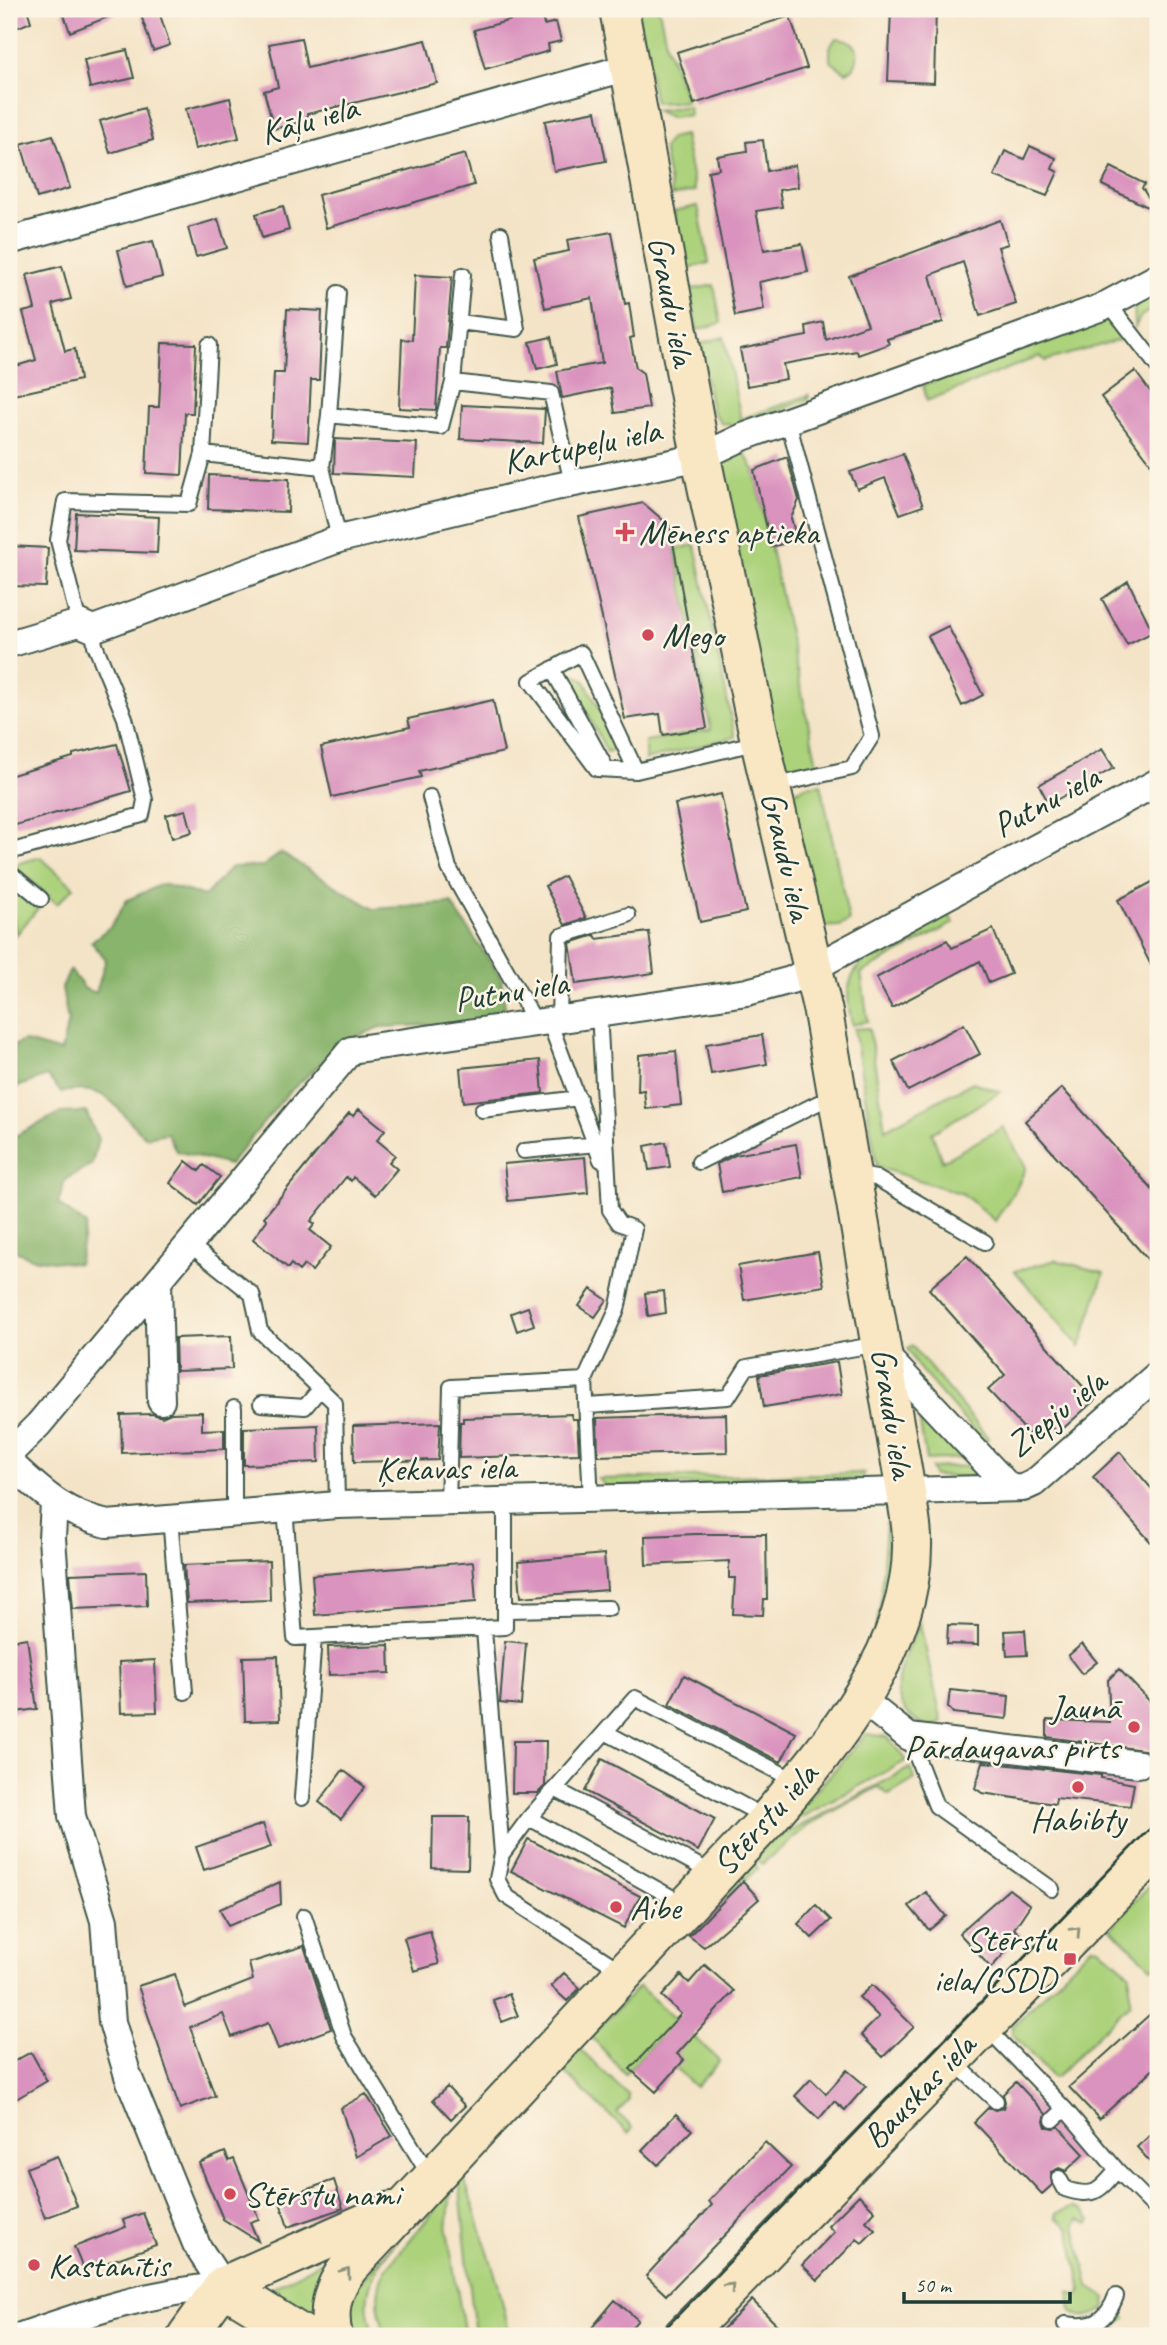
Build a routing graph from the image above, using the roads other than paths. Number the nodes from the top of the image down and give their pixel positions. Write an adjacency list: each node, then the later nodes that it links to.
1 (619, 9): 2 (main road, Graudu iela)
2 (629, 67): 4 (street, Kāļu iela); 16 (main road, Graudu iela)
3 (501, 234): 9 (lane)
4 (9, 241)
5 (463, 275): 9 (lane)
6 (1158, 276): 8 (street, Kartupeļu iela)
7 (338, 293): 13 (lane)
8 (1109, 304): 11 (lane); 14 (street, Kartupeļu iela)
9 (458, 322): 12 (lane)
10 (209, 345): 15 (lane)
11 (1158, 367)
12 (453, 382): 13 (lane); 18 (lane)
13 (329, 415): 17 (lane)
14 (788, 421): 16 (street, Kartupeļu iela); 27 (lane)
15 (203, 454): 17 (lane); 20 (lane)
16 (701, 457): 18 (street, Kartupeļu iela); 23 (main road, Graudu iela)
17 (322, 467): 19 (lane)
18 (572, 483): 19 (street, Kartupeļu iela)
19 (339, 539): 20 (street, Kartupeļu iela)
20 (86, 626): 21 (street, Kartupeļu iela); 29 (lane)
21 (9, 644)
22 (552, 669): 24 (lane); 24 (lane); 25 (lane)
23 (760, 741): 25 (lane); 27 (main road, Graudu iela)
24 (606, 769): 25 (lane)
25 (636, 771)
26 (1158, 782): 33 (street, Putnu iela)
27 (771, 786): 33 (main road, Graudu iela)
28 (430, 797): 35 (lane)
29 (9, 852)
30 (9, 872): 31 (lane)
31 (41, 899)
32 (628, 915): 35 (lane)
33 (814, 970): 34 (street, Putnu iela); 37 (main road, Graudu iela)
34 (599, 1012): 35 (street, Putnu iela); 49 (lane)
35 (548, 1021): 36 (lane); 45 (street, Putnu iela)
36 (579, 1098): 38 (lane); 39 (lane)
37 (838, 1098): 41 (lane); 42 (main road, Graudu iela)
38 (482, 1110)
39 (597, 1144): 40 (lane); 43 (lane)
40 (524, 1151)
41 (699, 1162)
42 (851, 1174): 44 (lane); 47 (main road, Graudu iela)
43 (602, 1192)
44 (985, 1242)
45 (189, 1244): 46 (street, Putnu iela); 50 (lane)
46 (158, 1282): 51 (street); 55 (street, Putnu iela)
47 (882, 1348): 53 (lane); 57 (street); 58 (main road, Graudu iela)
48 (1158, 1374): 57 (street, Ziepju iela)
49 (585, 1380): 53 (lane); 63 (lane)
50 (320, 1388): 52 (lane); 62 (lane)
51 (161, 1401)
52 (261, 1404)
53 (587, 1406): 59 (lane)
54 (234, 1408): 65 (lane)
55 (9, 1454)
56 (9, 1462): 60 (street, Ķekavas iela)
57 (1008, 1486): 58 (street, Ziepju iela)
58 (906, 1492): 59 (street, Ķekavas iela); 72 (main road, Graudu iela)
59 (591, 1500): 61 (street, Ķekavas iela)
60 (54, 1503): 66 (street, Ķekavas iela); 98 (street)
61 (505, 1503): 63 (street, Ķekavas iela); 68 (lane)
62 (337, 1505): 63 (street, Ķekavas iela); 64 (street, Ķekavas iela)
63 (448, 1505)
64 (285, 1507): 65 (street, Ķekavas iela); 70 (lane)
65 (234, 1512): 66 (street, Ķekavas iela)
66 (170, 1518): 71 (lane)
67 (609, 1608): 68 (lane)
68 (507, 1611): 69 (lane)
69 (484, 1630): 70 (lane); 82 (lane)
70 (314, 1637): 78 (lane)
71 (185, 1692)
72 (861, 1699): 74 (street); 76 (main road, Stērstu iela)
73 (606, 1732): 76 (lane); 77 (lane); 80 (lane)
74 (909, 1737): 75 (street); 84 (lane)
75 (1139, 1764)
76 (800, 1782): 80 (main road, Stērstu iela)
77 (555, 1789): 79 (lane); 83 (lane)
78 (302, 1798)
79 (529, 1818): 82 (lane); 85 (lane)
80 (768, 1819): 83 (main road, Stērstu iela)
81 (1158, 1848): 88 (main road, Bauskas iela, one-way to 81)
82 (502, 1854): 87 (lane)
83 (715, 1875): 85 (main road, Stērstu iela)
84 (1052, 1889)
85 (688, 1905): 87 (main road, Stērstu iela)
86 (304, 1916): 94 (lane)
87 (624, 1973): 94 (main road, Stērstu iela)
88 (984, 2025): 89 (main road, Bauskas iela); 91 (lane)
89 (951, 2059): 90 (lane); 105 (main road, Bauskas iela, one-way to 89)
90 (996, 2101)
91 (1066, 2109): 92 (lane); 93 (lane)
92 (1053, 2120)
93 (1117, 2170): 95 (lane); 97 (lane)
94 (431, 2177): 96 (main road, Stērstu iela)
95 (1059, 2178)
96 (404, 2206): 98 (main road, Stērstu iela); 104 (main road, Stērstu iela, one-way to 96)
97 (1158, 2211)
98 (222, 2286): 101 (street, Stērstu iela); 102 (main road); 103 (main road)
99 (1116, 2296): 100 (lane)
100 (1065, 2324)
101 (21, 2336)
102 (187, 2336)
103 (304, 2336)
104 (333, 2336)
105 (683, 2336)

